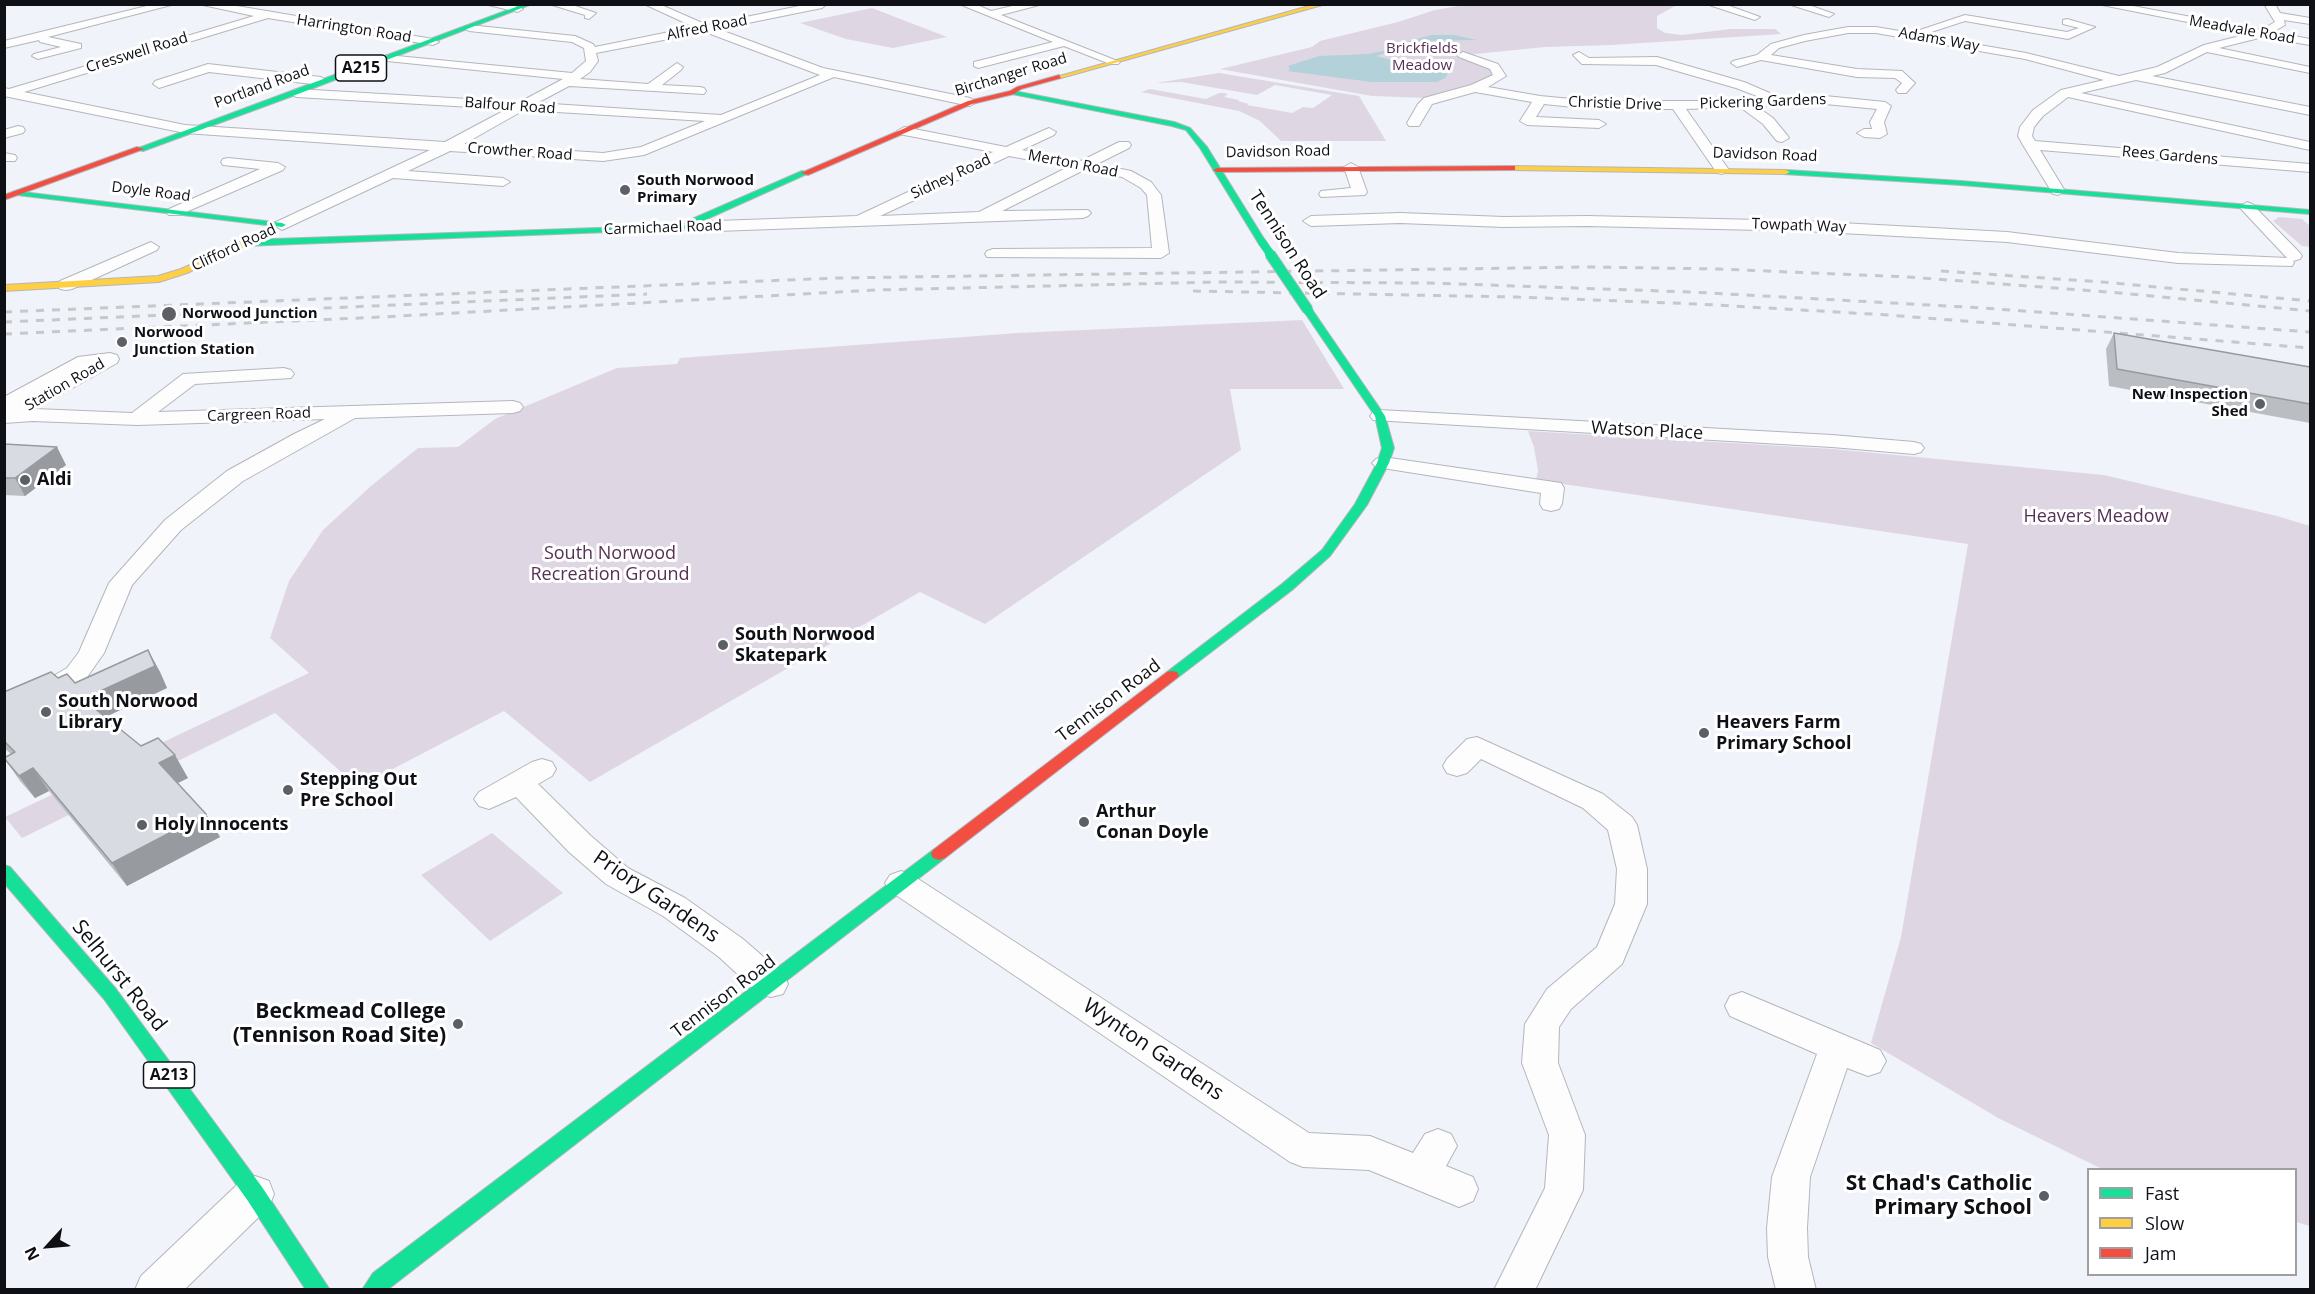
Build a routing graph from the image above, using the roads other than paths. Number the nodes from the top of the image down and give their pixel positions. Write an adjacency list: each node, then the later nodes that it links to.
1 (170, 4): 33 (street)
2 (203, 4): 20 (street, Harrington Road)
3 (489, 4): 15 (street)
4 (554, 4): 21 (street)
5 (673, 4): 14 (street)
6 (964, 4): 18 (street)
7 (1038, 4): 18 (street)
8 (1324, 4): 52 (street, Birchanger Road)
9 (1711, 4): 17 (street)
10 (1793, 4): 19 (street)
11 (1973, 4): 23 (street)
12 (2102, 4): 32 (street, Meadvale Road)
13 (821, 5): 29 (street, Alfred Road)
14 (652, 6): 29 (street)
15 (524, 7): 28 (street, Portland Road / A215)
16 (2272, 10): 25 (street); 32 (street)
17 (1737, 13): 22 (street); 24 (street)
18 (989, 14): 41 (street)
19 (1829, 14)
20 (267, 15): 30 (street, Cresswell Road); 38 (street, Harrington Road)
21 (589, 16)
22 (1755, 17)
23 (1965, 18): 34 (street); 36 (street)
24 (1720, 19)
25 (2310, 21)
26 (2067, 22): 36 (street)
27 (16, 27): 33 (street)
28 (469, 28): 38 (street, Portland Road / A215); 45 (street)
29 (705, 28): 45 (street, Alfred Road); 58 (street)
30 (212, 31): 35 (street); 68 (street, Cresswell Road)
31 (1827, 33): 34 (street, Adams Way); 39 (street); 50 (street, Adams Way)
32 (2262, 33): 40 (street, Meadvale Road); 44 (street)
33 (51, 34): 37 (street)
34 (1910, 34): 49 (street, Adams Way)
35 (238, 35)
36 (2068, 36): 43 (street)
37 (34, 38): 42 (street); 48 (street)
38 (433, 42): 51 (street, Portland Road / A215)
39 (1855, 42)
40 (2310, 42)
41 (1064, 43): 52 (street); 55 (street)
42 (4, 45)
43 (2056, 45)
44 (2206, 49): 57 (street); 59 (street)
45 (591, 51): 60 (street)
46 (1463, 55): 65 (street, Christie Drive)
47 (1579, 55): 73 (street)
48 (38, 56)
49 (2026, 56): 53 (street); 61 (street, Adams Way)
50 (1761, 57): 54 (street, Adams Way); 79 (street, Adams Way)
51 (387, 58): 60 (street); 62 (street, Portland Road / A215)
52 (1114, 62): 70 (street, Birchanger Road)
53 (1983, 62)
54 (1737, 63)
55 (978, 64)
56 (677, 67): 64 (street)
57 (2310, 70)
58 (832, 74): 74 (street); 81 (street, Crowther Road)
59 (2137, 76): 61 (street); 80 (street)
60 (571, 80): 64 (street); 78 (street, Clifford Road)
61 (2118, 80): 71 (street)
62 (326, 81): 63 (street); 69 (street, Portland Road / A215)
63 (159, 84)
64 (650, 88): 66 (street)
65 (1475, 88): 72 (street, Christie Drive); 82 (street, Christie Drive)
66 (700, 91)
67 (1605, 91): 75 (street)
68 (6, 93): 84 (street, Crowther Road)
69 (296, 93): 78 (street, Balfour Road); 84 (street, Portland Road / A215)
70 (1012, 93): 74 (street, Birchanger Road); 98 (street, Tennison Road)
71 (2065, 93): 90 (street); 91 (street, Rees Gardens)
72 (1540, 100): 75 (street, Christie Drive); 83 (street)
73 (1778, 101): 76 (street, Pickering Gardens); 79 (street, Pickering Gardens)
74 (970, 102): 85 (street, Birchanger Road)
75 (1574, 103): 77 (street, Christie Drive)
76 (1744, 104): 77 (street, Pickering Gardens); 88 (street)
77 (1677, 105): 99 (street, Christie Drive)
78 (522, 106): 81 (street, Balfour Road); 92 (street, Clifford Road)
79 (1885, 106): 87 (street)
80 (2310, 111)
81 (724, 119): 92 (street, Crowther Road)
82 (1414, 123)
83 (1599, 124)
84 (192, 130): 92 (street, Crowther Road); 104 (street, Portland Road / A215)
85 (904, 131): 93 (street, Merton Road); 113 (street, Birchanger Road)
86 (1049, 132): 93 (street, Sidney Road)
87 (1864, 133)
88 (1782, 138)
89 (1124, 144): 95 (street)
90 (2030, 145): 97 (street, Rees Gardens); 102 (street)
91 (2310, 146)
92 (447, 147): 100 (street, Clifford Road)
93 (1007, 151): 95 (street, Merton Road); 111 (street, Sidney Road)
94 (228, 162): 106 (street)
95 (1082, 165): 109 (street); 116 (street, Merton Road)
96 (1351, 167): 98 (street, Davidson Road); 99 (street, Davidson Road); 103 (street)
97 (2310, 168)
98 (1217, 170): 124 (street, Tennison Road, bridge)
99 (1722, 170): 102 (street, Davidson Road)
100 (392, 174): 101 (street); 112 (street, Clifford Road)
101 (503, 182)
102 (2058, 191): 105 (street, Davidson Road)
103 (1326, 194)
104 (9, 195): 106 (street, Doyle Road)
105 (2247, 207): 107 (street, Davidson Road); 117 (street, Towpath Way)
106 (174, 212): 112 (street, Doyle Road)
107 (2310, 212)
108 (1083, 213): 109 (street, Carmichael Road)
109 (979, 217): 111 (street, Carmichael Road)
110 (1311, 221): 117 (street, Towpath Way)
111 (853, 222): 113 (street, Carmichael Road)
112 (282, 225): 114 (street, Clifford Road)
113 (688, 227): 114 (street, Carmichael Road)
114 (244, 243): 118 (street, Clifford Road)
115 (144, 252): 118 (street)
116 (993, 254)
117 (2299, 262)
118 (66, 285): 119 (street, Clifford Road)
119 (4, 288)
120 (284, 374): 125 (street)
121 (513, 407): 122 (street, Cargreen Road)
122 (358, 412): 125 (street, Cargreen Road); 129 (street)
123 (7, 413): 125 (street, Cargreen Road)
124 (1380, 416): 126 (street, Watson Place); 127 (street, Tennison Road)
125 (138, 419)
126 (1914, 448)
127 (1383, 463): 128 (street); 133 (street, Tennison Road)
128 (1551, 504)
129 (4, 708)
130 (1457, 766): 141 (street)
131 (489, 800): 134 (street, Priory Gardens)
132 (4, 871): 137 (street, Selhurst Road / A213)
133 (901, 883): 134 (street, Tennison Road); 136 (street, Wynton Gardens)
134 (771, 984): 140 (street, Tennison Road)
135 (1742, 1006): 142 (street)
136 (1459, 1189)
137 (255, 1194): 138 (street); 139 (street, Selhurst Road / A213)
138 (155, 1290)
139 (319, 1290)
140 (373, 1290)
141 (1514, 1290)
142 (1796, 1290)

